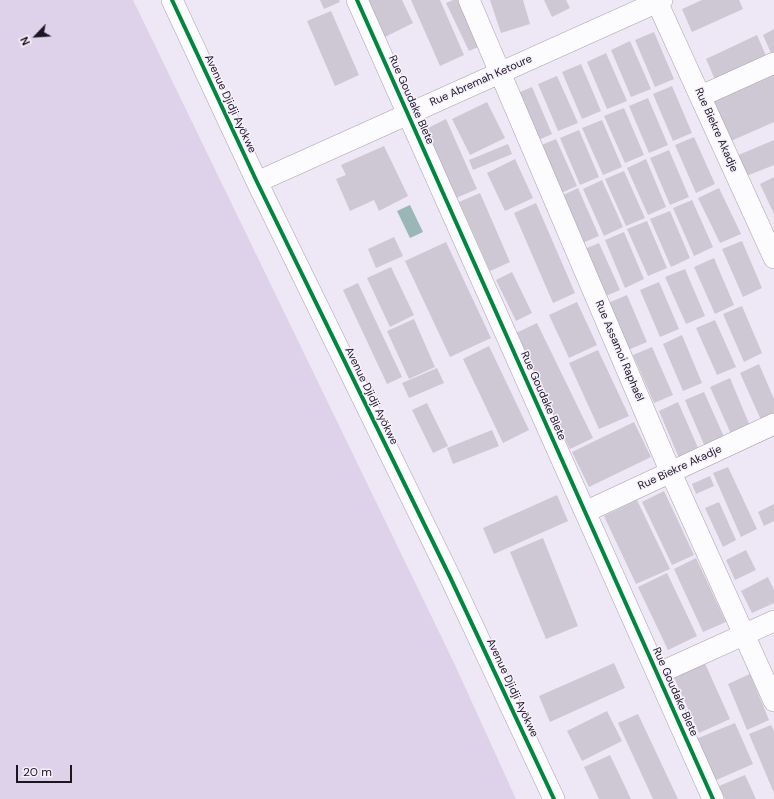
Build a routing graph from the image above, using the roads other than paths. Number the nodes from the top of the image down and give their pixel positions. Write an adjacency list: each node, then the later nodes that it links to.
1 (172, 0): 9 (street, Avenue Djidji Ayökwe)
2 (357, 0): 8 (street, Rue Goudake Blete)
3 (469, 0): 6 (street, Rue Assamoi Raphaël)
4 (660, 1): 6 (street, Rue Abremah Ketoure); 7 (street, Rue Biekre Akadje)
5 (774, 63): 7 (street)
6 (500, 72): 8 (street, Rue Abremah Ketoure); 12 (street, Rue Assamoi Raphaël)
7 (701, 96): 10 (street, Rue Biekre Akadje)
8 (408, 114): 9 (street, Rue Abremah Ketoure); 13 (street, Rue Goudake Blete)
9 (257, 182): 18 (street, Avenue Djidji Ayökwe)
10 (774, 258)
11 (774, 424): 12 (street, Rue Biekre Akadje)
12 (671, 473): 13 (street, Rue Biekre Akadje); 15 (street, Rue Assamoi Raphaël)
13 (585, 512): 16 (street, Rue Goudake Blete)
14 (774, 621): 15 (street)
15 (744, 635): 16 (street); 17 (street, Rue Assamoi Raphaël)
16 (657, 674): 19 (street, Rue Goudake Blete)
17 (774, 700)
18 (554, 799)
19 (713, 799)

